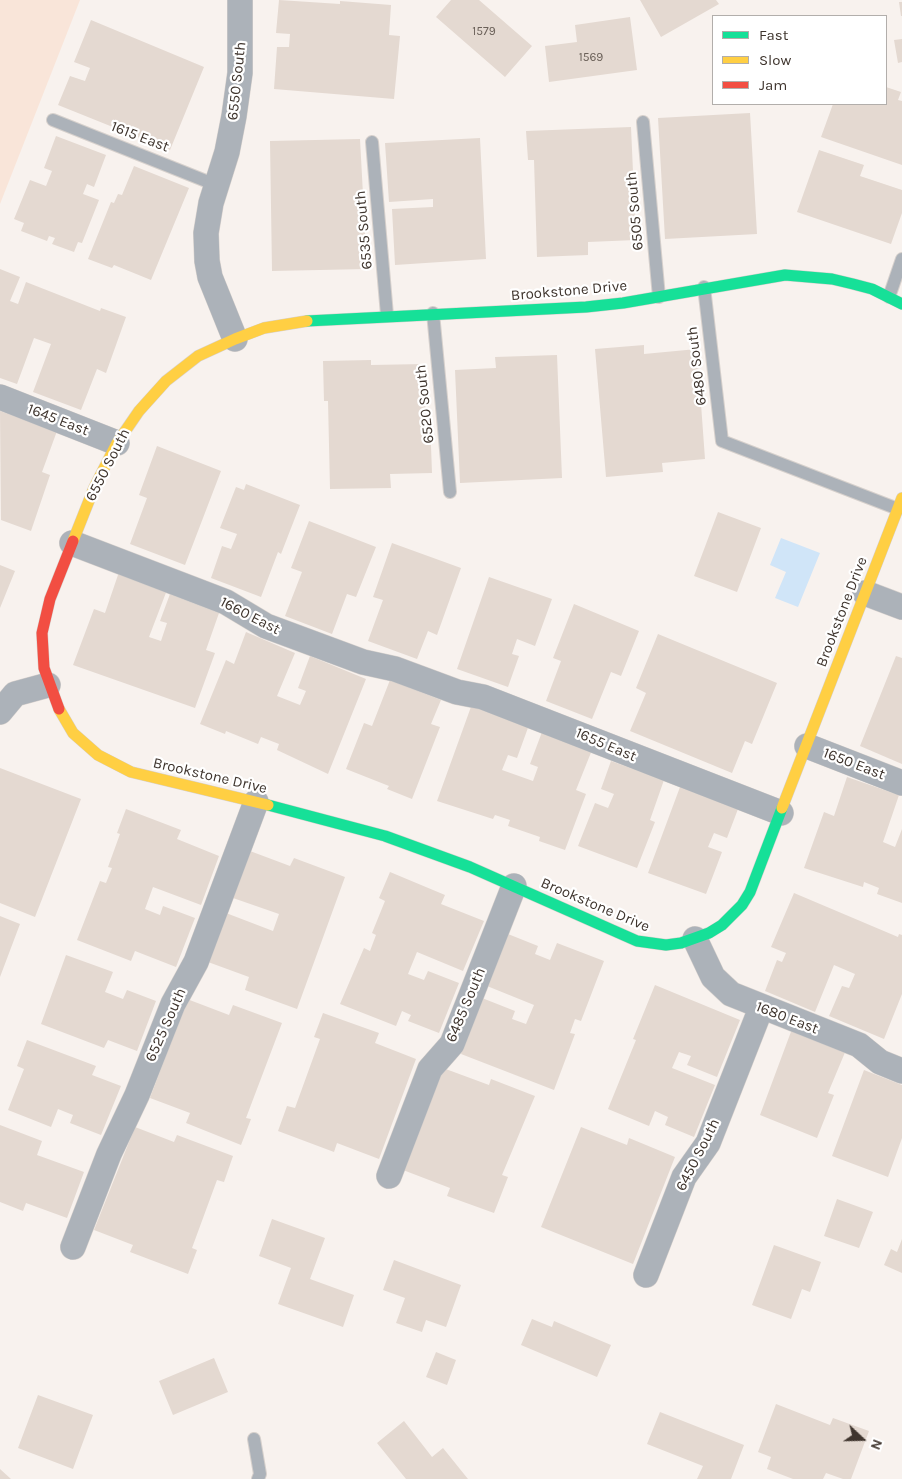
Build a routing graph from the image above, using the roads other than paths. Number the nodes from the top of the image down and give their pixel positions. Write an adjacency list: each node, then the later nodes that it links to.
1 (240, 0): 5 (street, 6550 South)
2 (53, 120): 5 (lane, 1615 East)
3 (643, 122): 8 (lane, 6505 South)
4 (372, 142): 12 (lane, 6535 South)
5 (216, 185): 13 (street, 6550 South)
6 (902, 259): 9 (lane)
7 (704, 287): 8 (street, Brookstone Drive); 9 (street, Brookstone Drive); 17 (lane, 6480 South)
8 (659, 296): 11 (street, Brookstone Drive)
9 (889, 297): 10 (street, Brookstone Drive)
10 (902, 304)
11 (433, 313): 12 (street, Brookstone Drive); 16 (lane, 6520 South)
12 (387, 315): 13 (street, Brookstone Drive)
13 (234, 339): 15 (street, 6550 South)
14 (0, 397): 15 (street, 1645 East)
15 (117, 443): 18 (street, 6550 South)
16 (450, 492)
17 (900, 503): 19 (street, Brookstone Drive)
18 (72, 543): 21 (street, 1660 East); 22 (street, 6550 South)
19 (865, 593): 20 (street); 24 (street, Brookstone Drive)
20 (902, 607)
21 (430, 682): 27 (street, 1655 East)
22 (48, 685): 23 (street); 26 (street, Brookstone Drive)
23 (5, 698)
24 (807, 746): 25 (street, 1650 East); 27 (street, Brookstone Drive)
25 (902, 783)
26 (256, 802): 28 (street, Brookstone Drive); 33 (street, 6525 South)
27 (781, 813): 29 (street, Brookstone Drive)
28 (514, 886): 29 (street, Brookstone Drive); 32 (street, 6485 South)
29 (695, 940): 30 (street, 1680 East)
30 (760, 1008): 31 (street, 1680 East); 34 (street, 6450 South)
31 (902, 1071)
32 (389, 1176)
33 (73, 1247)
34 (646, 1275)
35 (254, 1439): 36 (lane)
36 (258, 1479)

